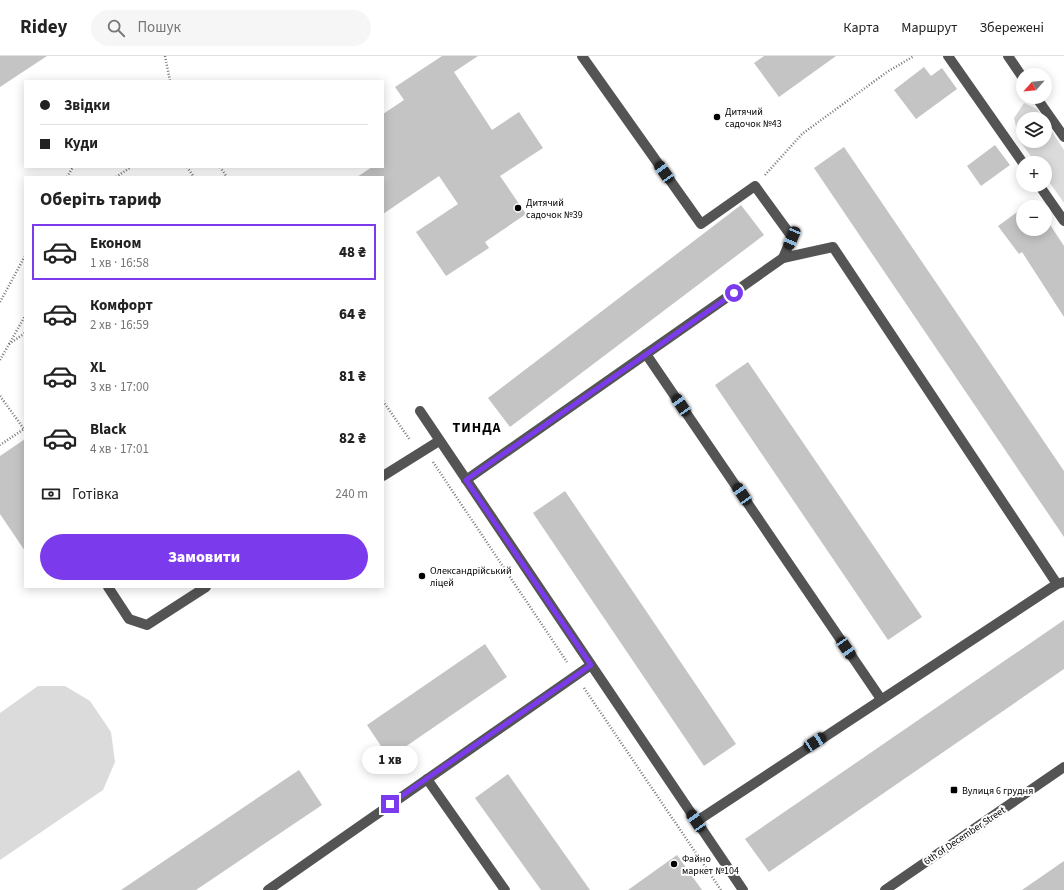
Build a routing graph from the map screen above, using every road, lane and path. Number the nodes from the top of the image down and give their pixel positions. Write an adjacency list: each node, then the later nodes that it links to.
1 (165, 56): 7 (path)
2 (582, 56): 13 (street)
3 (914, 56): 13 (path)
4 (948, 56): 10 (street)
5 (1008, 56): 6 (street)
6 (1016, 68)
7 (170, 80)
8 (1041, 104): 9 (street)
9 (1064, 137)
10 (1019, 156)
11 (130, 168): 12 (path)
12 (118, 176)
13 (755, 186): 17 (street)
14 (1044, 192): 15 (street)
15 (1064, 221)
16 (24, 258): 18 (path)
17 (783, 258): 22 (street); 32 (street)
18 (0, 302)
19 (24, 318): 21 (path)
20 (24, 334): 21 (path)
21 (9, 344): 23 (path)
22 (646, 354): 31 (street); 37 (street)
23 (0, 360)
24 (0, 396): 28 (path)
25 (384, 402): 29 (path)
26 (420, 411): 27 (street)
27 (439, 441): 29 (street); 31 (street)
28 (0, 445)
29 (424, 450): 30 (street); 36 (path)
30 (384, 475)
31 (466, 480): 35 (street)
32 (1060, 583): 37 (street)
33 (109, 588): 34 (street)
34 (204, 588)
35 (591, 665): 36 (street); 40 (street)
36 (576, 675): 39 (street); 43 (path)
37 (881, 699): 40 (street)
38 (1064, 767): 45 (street, 6th of December Street)
39 (427, 779): 41 (street); 42 (street)
40 (696, 821): 44 (street)
41 (268, 890)
42 (505, 890)
43 (721, 890)
44 (743, 890)
45 (885, 890)

